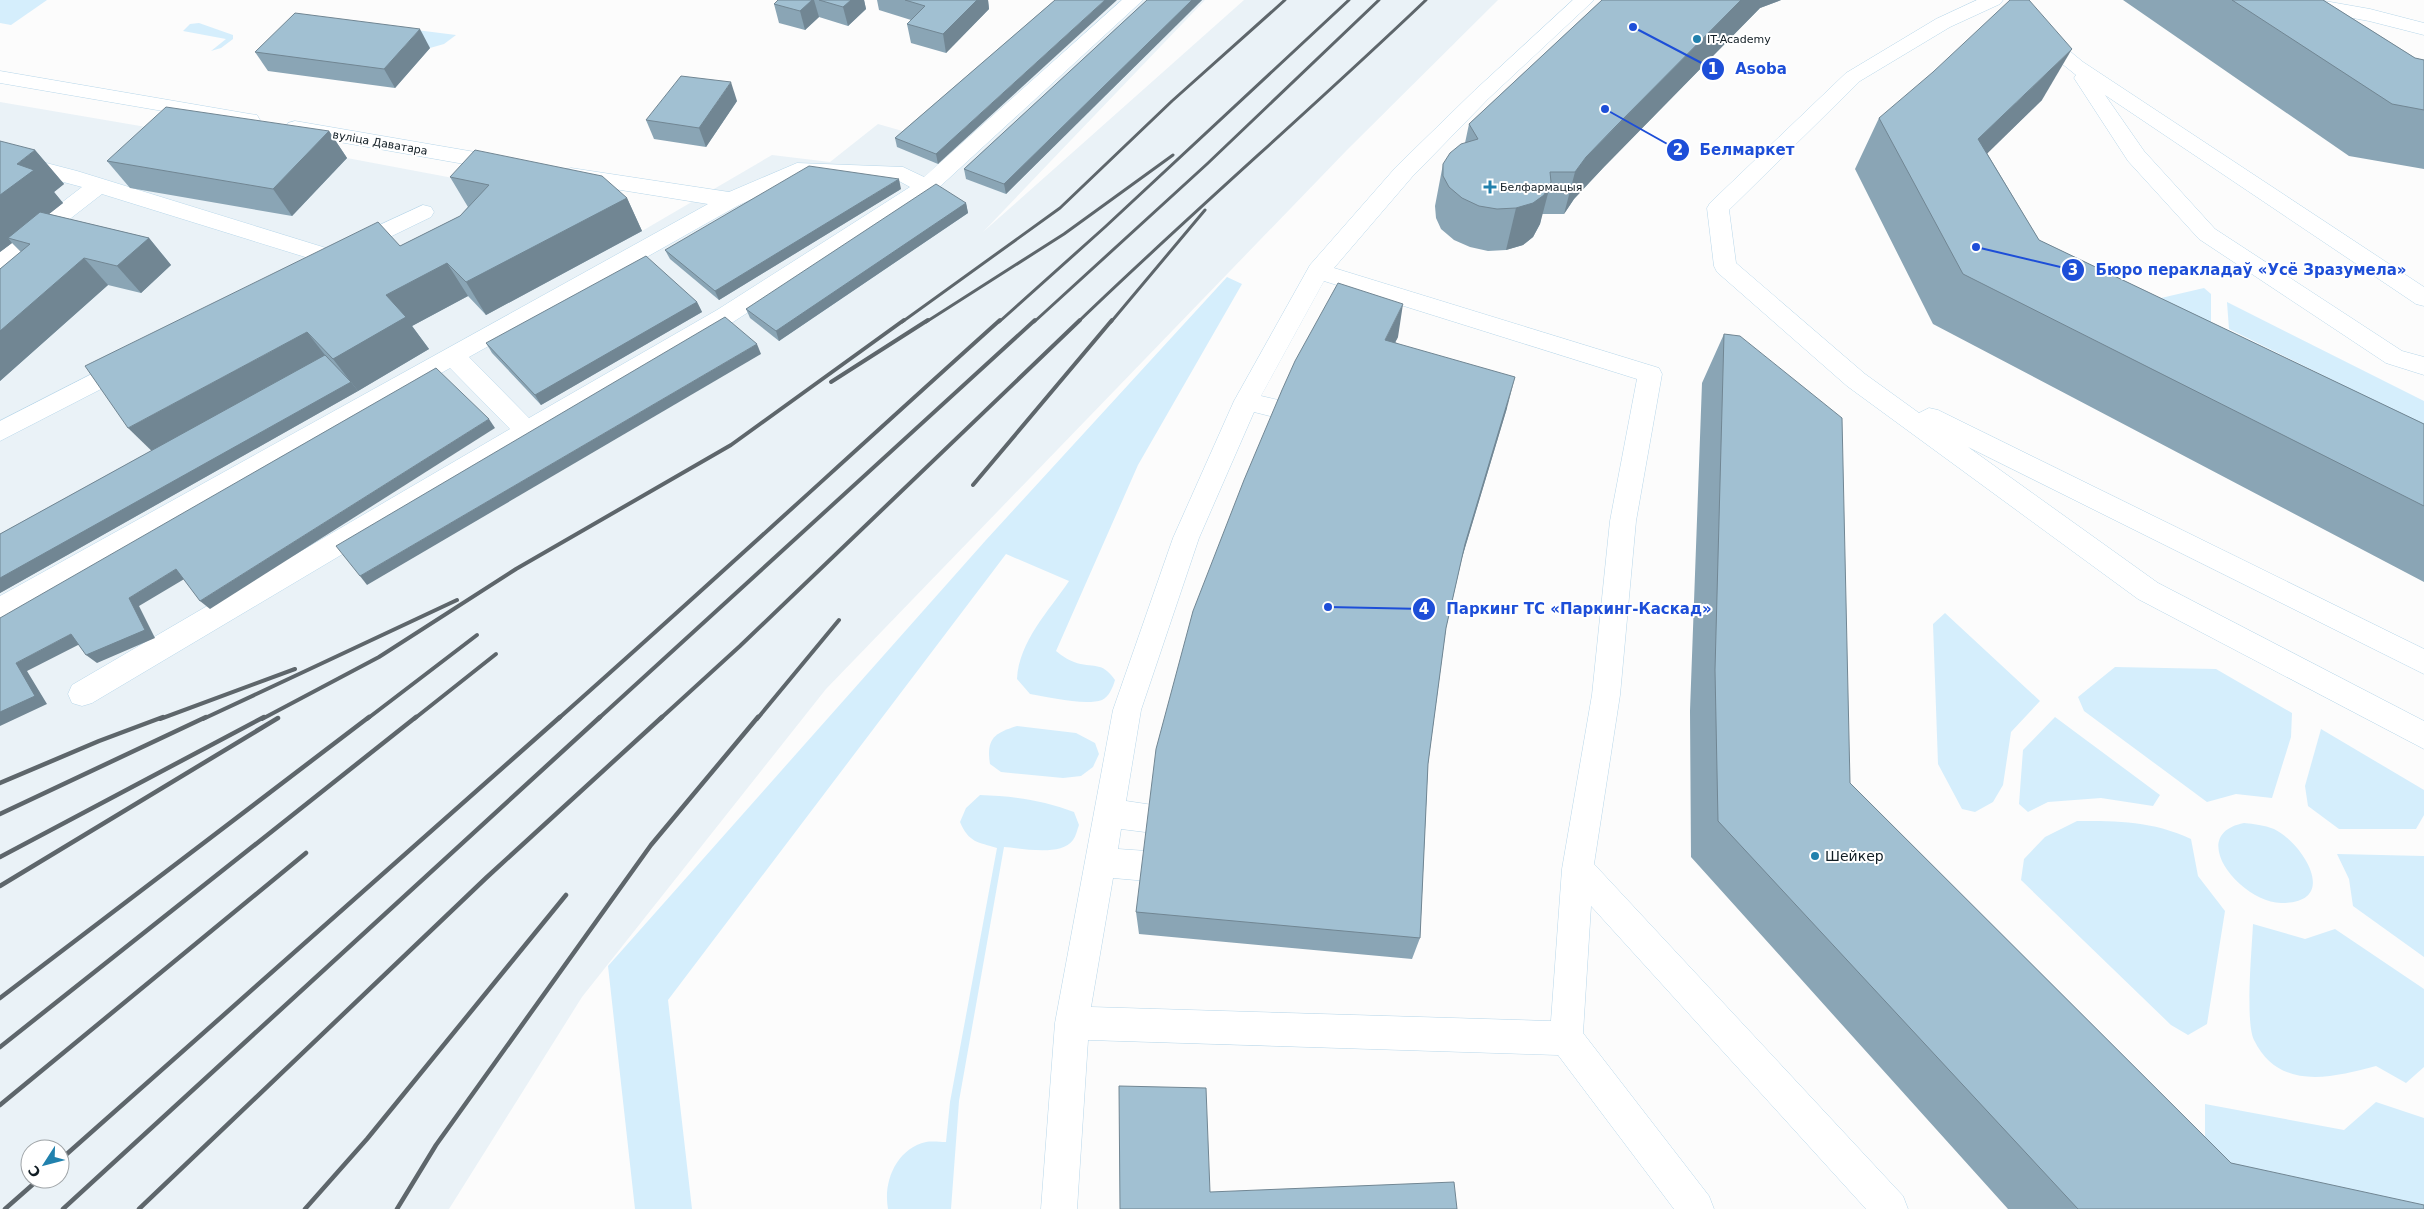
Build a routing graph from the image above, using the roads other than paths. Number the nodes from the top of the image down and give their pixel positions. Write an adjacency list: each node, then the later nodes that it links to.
1 (1133, 0): 12 (lane)
2 (1584, 0): 18 (lane)
3 (2287, 0): 5 (lane)
4 (2002, 8): 6 (lane); 24 (lane)
5 (2424, 29)
6 (2076, 66): 19 (lane); 22 (lane)
7 (0, 78): 9 (lane, вуліца Даватара)
8 (0, 158): 11 (lane)
9 (521, 167)
10 (550, 171): 13 (lane)
11 (99, 185): 15 (lane); 16 (lane)
12 (926, 187): 13 (lane); 26 (lane)
13 (731, 200): 21 (lane)
14 (423, 212): 15 (lane)
15 (331, 257): 17 (lane)
16 (0, 262)
17 (305, 271)
18 (1318, 271): 23 (lane); 36 (lane)
19 (2424, 298)
20 (148, 354): 27 (lane)
21 (453, 356): 26 (lane); 28 (lane)
22 (2424, 366)
23 (1272, 369): 25 (lane); 32 (lane)
24 (1856, 380): 29 (lane); 31 (lane)
25 (1289, 402)
26 (527, 431): 30 (lane)
27 (0, 432)
28 (0, 610)
29 (2424, 662)
30 (82, 694)
31 (2424, 736)
32 (1108, 813): 33 (lane); 34 (lane)
33 (1153, 819)
34 (1100, 862): 35 (lane); 37 (lane)
35 (1147, 866)
36 (1578, 870): 38 (lane); 41 (lane)
37 (1072, 1024): 38 (lane); 39 (lane)
38 (1566, 1038): 40 (lane)
39 (1059, 1209)
40 (1696, 1209)
41 (1890, 1209)

